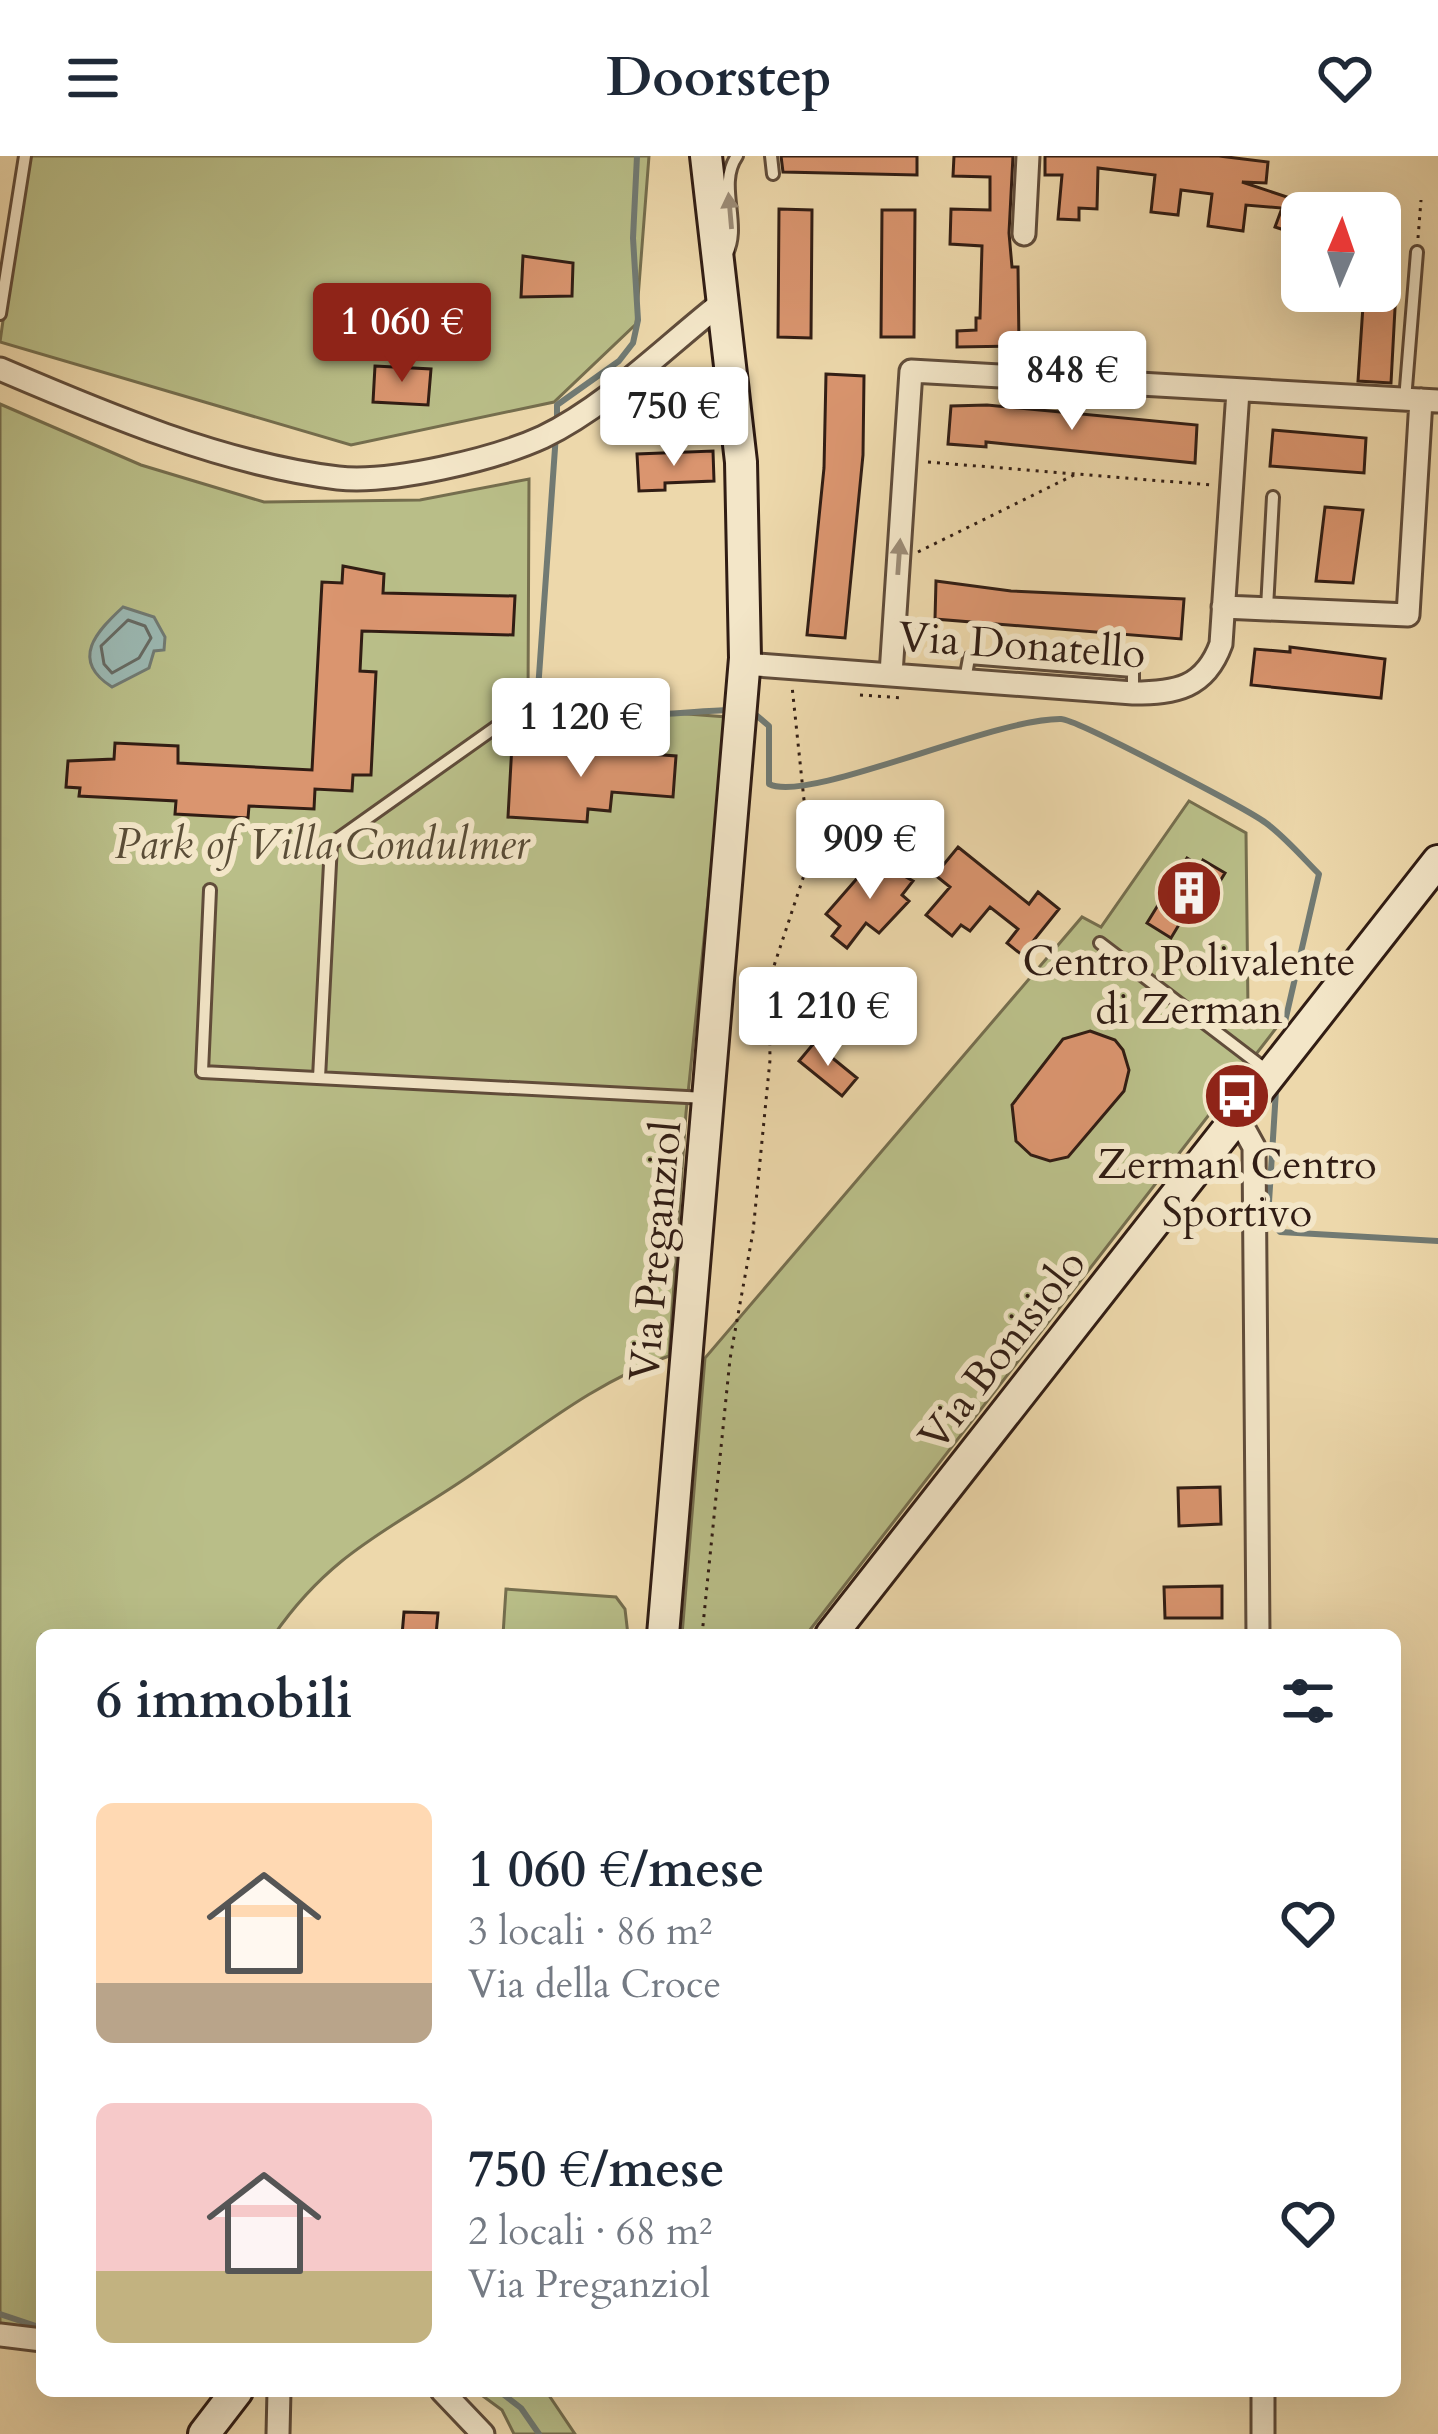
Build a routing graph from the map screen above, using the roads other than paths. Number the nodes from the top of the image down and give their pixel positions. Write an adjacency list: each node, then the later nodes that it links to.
1 (26, 156): 9 (lane)
2 (706, 156): 7 (street, Via Preganziol)
3 (737, 156): 7 (lane, one-way to 3)
4 (1028, 156): 5 (street)
5 (1024, 233)
6 (1417, 252): 12 (lane)
7 (721, 265): 8 (street, Via Preganziol)
8 (725, 300): 10 (street); 17 (street, Via Preganziol)
9 (0, 314)
10 (0, 369)
11 (1238, 391): 12 (street); 14 (street, Via Donatello); 16 (street, one-way to 11)
12 (1421, 400): 15 (street)
13 (1274, 497): 15 (lane)
14 (1223, 607): 15 (street); 16 (street, Via Donatello)
15 (1267, 609)
16 (891, 674): 17 (street, Via Donatello)
17 (746, 683): 24 (street, Via Preganziol)
18 (510, 716): 23 (lane)
19 (1438, 861): 22 (street, Via Bonisiolo)
20 (210, 890): 23 (lane)
21 (1100, 943): 22 (lane)
22 (1270, 1073): 25 (street, Via Bonisiolo)
23 (320, 1078): 24 (lane)
24 (709, 1098): 26 (street, Via Preganziol)
25 (1237, 1116): 27 (street, Via Bonisiolo); 28 (street)
26 (664, 1629)
27 (836, 1629)
28 (1258, 1629)
29 (0, 2335): 30 (street)
30 (36, 2339)
31 (232, 2397): 35 (street)
32 (279, 2397): 36 (street)
33 (448, 2397): 37 (street)
34 (1263, 2397): 38 (street)
35 (204, 2434)
36 (278, 2434)
37 (483, 2434)
38 (1263, 2434)

